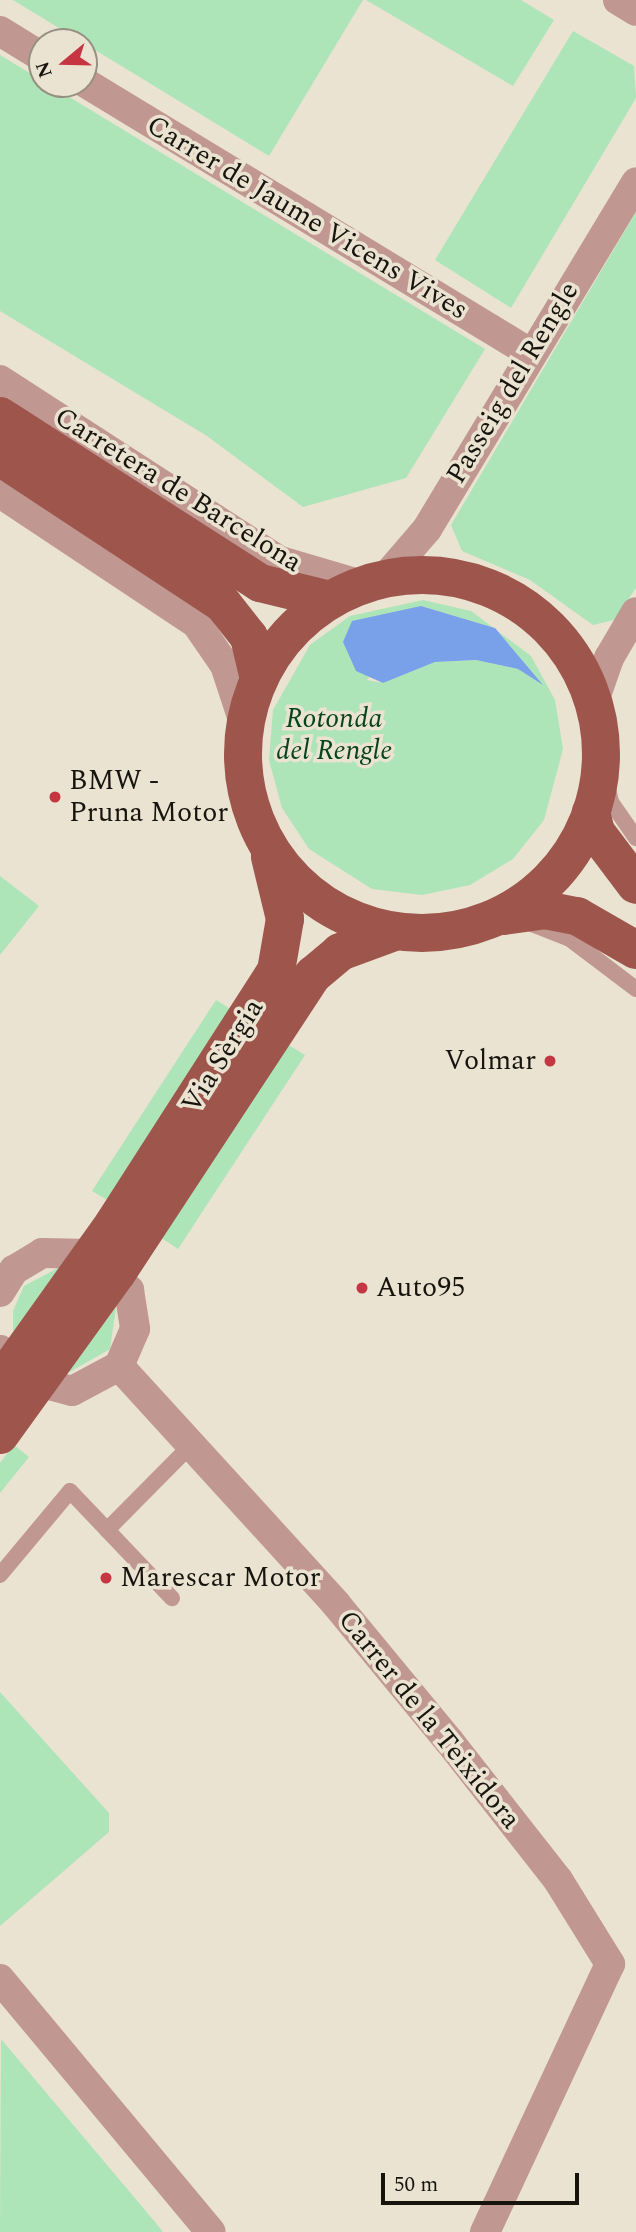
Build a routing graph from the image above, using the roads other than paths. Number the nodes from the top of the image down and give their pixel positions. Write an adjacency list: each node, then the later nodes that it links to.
1 (618, 0): 2 (street)
2 (636, 11)
3 (0, 31): 4 (street)
4 (28, 48)
5 (98, 91): 7 (street, Carrer de Jaume Vicens Vives)
6 (636, 182): 7 (street, Passeig del Rengle)
7 (530, 353): 12 (street, Passeig del Rengle)
8 (0, 380): 12 (street, Carretera de Barcelona)
9 (0, 416): 12 (main road)
10 (0, 457): 14 (main road)
11 (0, 493): 16 (street)
12 (359, 588): 14 (main road); 15 (main road)
13 (633, 623): 15 (street)
14 (259, 679): 16 (main road)
15 (593, 705): 17 (main road)
16 (245, 726): 19 (main road)
17 (600, 750): 18 (main road); 20 (lane)
18 (591, 812): 21 (main road); 22 (main road)
19 (264, 838): 23 (main road); 26 (main road, Via Sèrgia)
20 (636, 838)
21 (636, 885)
22 (492, 920): 23 (main road); 24 (main road); 25 (lane)
23 (394, 932): 26 (main road, Via Sèrgia)
24 (636, 950)
25 (636, 989)
26 (104, 1264): 27 (street); 28 (street); 29 (main road, Via Sèrgia)
27 (5, 1274)
28 (119, 1366): 29 (street); 31 (street, Carrer de la Teixidora)
29 (12, 1371): 30 (main road, Via Sèrgia)
30 (0, 1435)
31 (190, 1446): 32 (lane); 37 (street, Carrer de la Teixidora)
32 (107, 1530): 33 (lane); 34 (lane)
33 (0, 1574)
34 (172, 1598)
35 (0, 1979): 36 (street)
36 (211, 2232)
37 (485, 2232)

